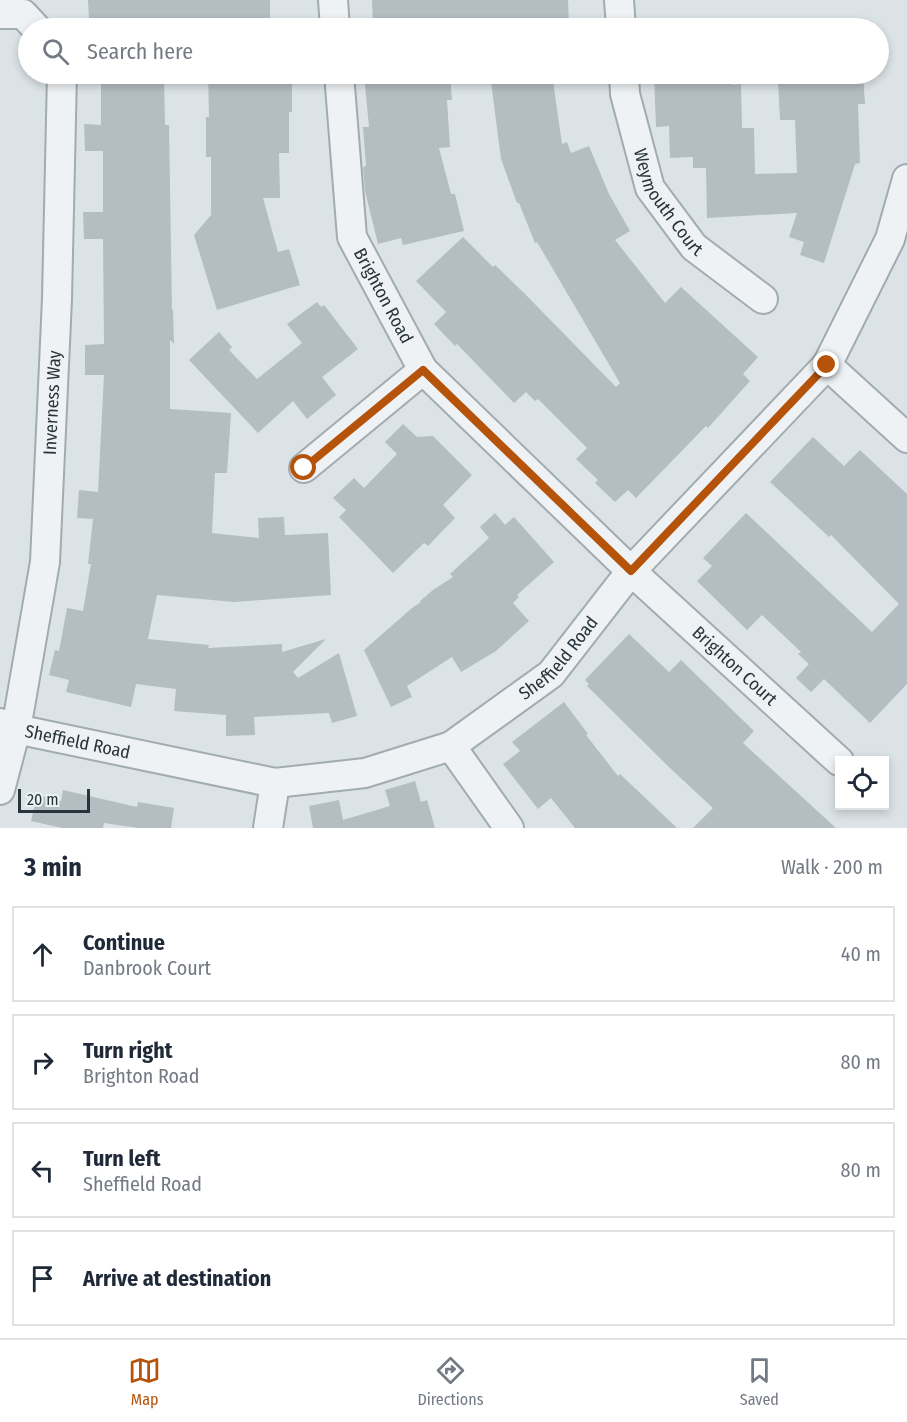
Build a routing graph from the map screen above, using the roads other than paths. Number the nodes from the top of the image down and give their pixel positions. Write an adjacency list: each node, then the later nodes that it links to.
1 (333, 0): 3 (street)
2 (619, 0): 4 (street)
3 (334, 18)
4 (620, 18)
5 (62, 84): 15 (street, Inverness Way)
6 (340, 84): 11 (street, Brighton Road)
7 (624, 84): 9 (street, Weymouth Court)
8 (907, 179): 10 (street, Sheffield Road)
9 (763, 299)
10 (827, 365): 12 (street); 14 (street, Sheffield Road)
11 (423, 370): 13 (street); 14 (street, Brighton Road)
12 (907, 438)
13 (304, 468)
14 (631, 571): 16 (street, Sheffield Road); 17 (street, Brighton Court)
15 (8, 726): 18 (street, Sheffield Road); 19 (street, Inverness Way)
16 (452, 746): 18 (street, Sheffield Road); 21 (street)
17 (835, 757)
18 (275, 783): 20 (street)
19 (0, 790)
20 (268, 828)
21 (509, 828)

